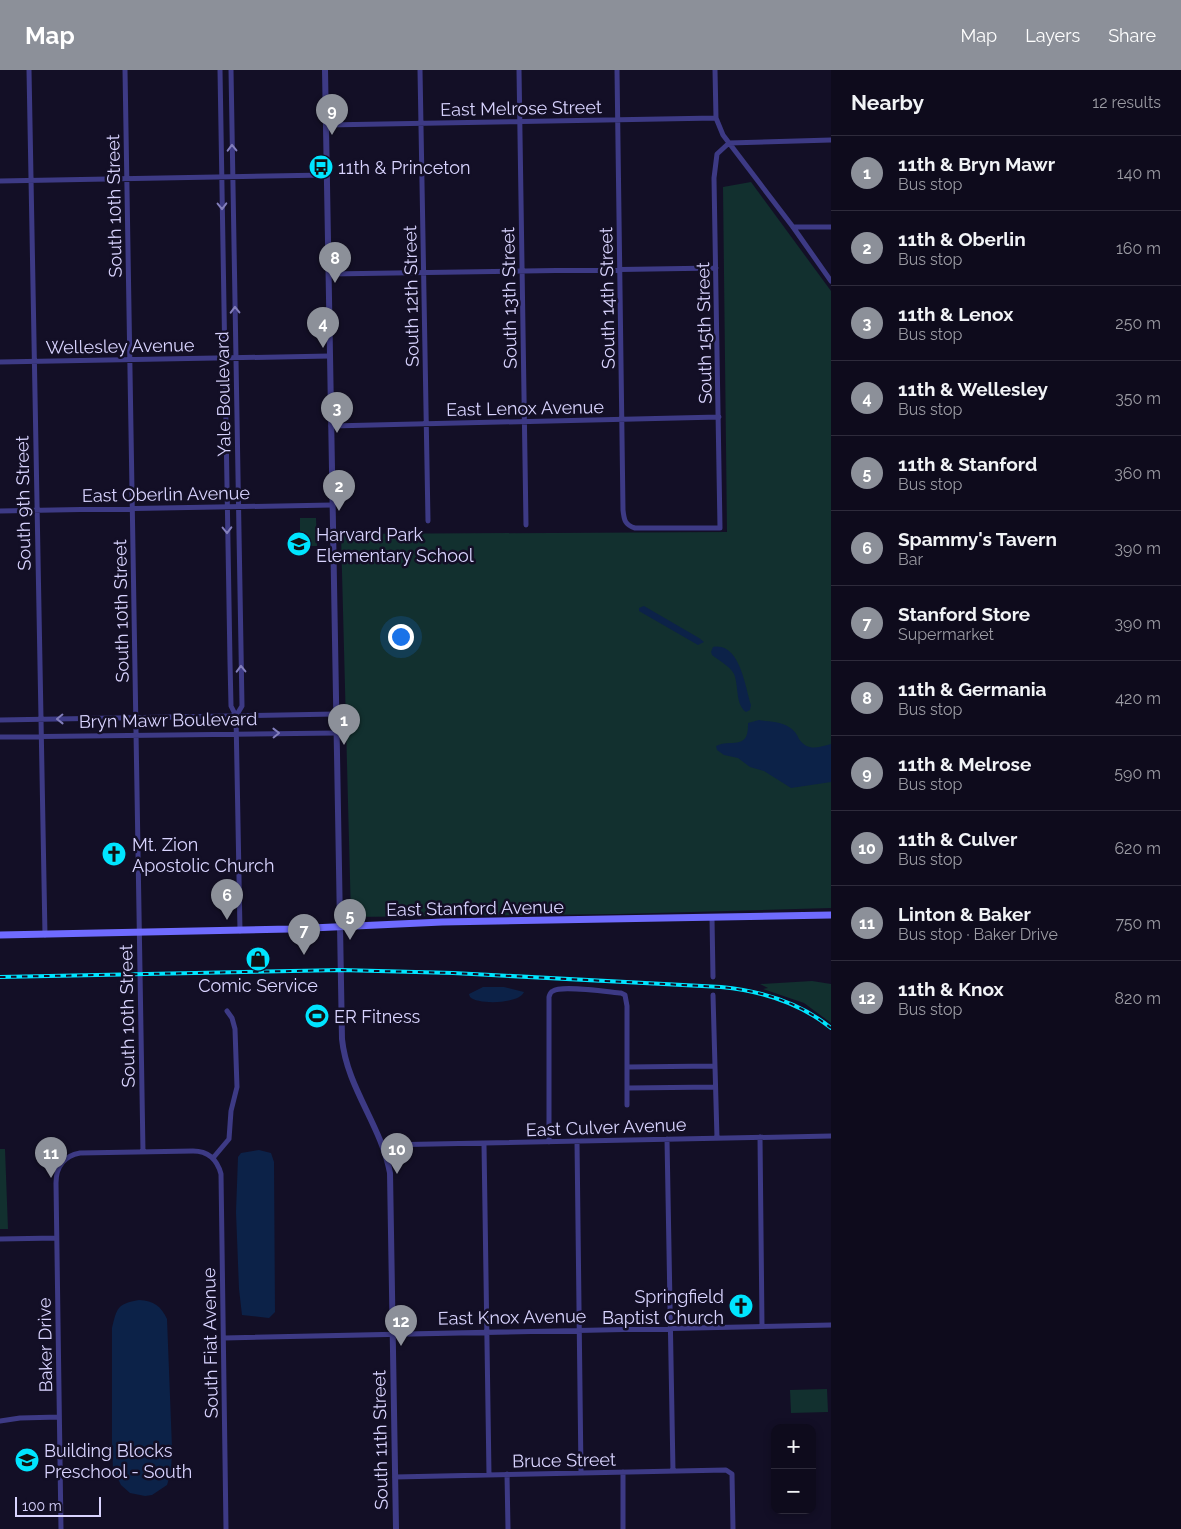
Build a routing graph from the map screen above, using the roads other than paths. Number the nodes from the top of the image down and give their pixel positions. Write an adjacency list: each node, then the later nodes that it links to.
1 (29, 70): 21 (street, South 9th Street)
2 (125, 70): 20 (street, South 10th Street)
3 (220, 70): 18 (street, Yale Boulevard)
4 (231, 70): 19 (street, Yale Boulevard, one-way to 4)
5 (325, 70): 14 (street, South 11th Street)
6 (420, 70): 13 (street, South 12th Street)
7 (519, 70): 12 (street, South 13th Street)
8 (618, 70): 11 (street, South 14th Street)
9 (716, 70): 10 (street)
10 (716, 118): 11 (street, East Melrose Street); 16 (street)
11 (618, 119): 12 (street, East Melrose Street); 26 (street, South 14th Street)
12 (519, 121): 13 (street, East Melrose Street); 27 (street, South 13th Street)
13 (422, 124): 14 (street, East Melrose Street); 29 (street, South 12th Street)
14 (326, 125): 17 (street, South 11th Street)
15 (831, 140): 16 (street)
16 (729, 143): 24 (street); 25 (street, South 15th Street)
17 (327, 175): 19 (street); 28 (street, South 11th Street)
18 (222, 177): 19 (street); 20 (street); 33 (street, Yale Boulevard, one-way to 33)
19 (232, 177): 32 (street, Yale Boulevard, one-way to 19)
20 (127, 178): 21 (street); 34 (street, South 10th Street)
21 (31, 180): 22 (street); 35 (street, South 9th Street)
22 (0, 181)
23 (831, 226): 24 (street)
24 (793, 227): 30 (street)
25 (716, 268): 26 (street); 37 (street, South 15th Street)
26 (620, 269): 27 (street); 38 (street, South 14th Street)
27 (522, 272): 29 (street); 39 (street, South 13th Street)
28 (329, 274): 29 (street); 31 (street, South 11th Street)
29 (424, 274): 40 (street, South 12th Street)
30 (831, 281)
31 (330, 356): 32 (street, Wellesley Avenue); 41 (street, South 11th Street)
32 (236, 357): 33 (street, Wellesley Avenue); 44 (street, Yale Boulevard)
33 (225, 358): 34 (street, Wellesley Avenue); 43 (street, Yale Boulevard)
34 (130, 359): 35 (street, Wellesley Avenue); 45 (street, South 10th Street)
35 (35, 361): 36 (street, Wellesley Avenue); 46 (street, South 9th Street)
36 (0, 362)
37 (719, 417): 38 (street, East Lenox Avenue); 49 (street, South 15th Street)
38 (623, 419): 39 (street, East Lenox Avenue); 49 (street, South 14th Street)
39 (525, 421): 40 (street, East Lenox Avenue); 50 (street, South 13th Street)
40 (427, 424): 41 (street, East Lenox Avenue); 48 (street, South 12th Street)
41 (331, 426): 42 (street, South 11th Street)
42 (332, 505): 44 (street, East Oberlin Avenue); 51 (street, South 11th Street)
43 (227, 507): 44 (street, East Oberlin Avenue); 45 (street, East Oberlin Avenue); 52 (street, Yale Boulevard, one-way to 52)
44 (238, 507): 52 (street, Yale Boulevard, one-way to 44)
45 (133, 508): 46 (street, East Oberlin Avenue); 53 (street, South 10th Street)
46 (37, 510): 47 (street, East Oberlin Avenue); 54 (street, South 9th Street)
47 (0, 511)
48 (428, 521)
49 (626, 524)
50 (526, 525)
51 (336, 714): 52 (street, Bryn Mawr Boulevard); 56 (street, South 11th Street)
52 (236, 716): 53 (street, Bryn Mawr Boulevard); 58 (street, Yale Boulevard)
53 (137, 717): 54 (street, Bryn Mawr Boulevard, one-way to 54); 57 (street, South 10th Street)
54 (41, 719): 55 (street, Bryn Mawr Boulevard); 60 (street, South 9th Street)
55 (0, 720)
56 (337, 732): 58 (street, Bryn Mawr Boulevard, one-way to 56); 63 (street, South 11th Street)
57 (137, 734): 58 (street, Bryn Mawr Boulevard); 60 (street, Bryn Mawr Boulevard); 65 (street, South 10th Street)
58 (237, 734): 64 (street, Yale Boulevard)
59 (0, 736): 60 (street, Bryn Mawr Boulevard)
60 (41, 736): 67 (street, South 9th Street)
61 (831, 915): 62 (main road, East Stanford Avenue)
62 (712, 918): 63 (main road, East Stanford Avenue); 68 (street)
63 (340, 927): 64 (main road, East Stanford Avenue); 83 (street, South 11th Street)
64 (240, 931): 65 (main road, East Stanford Avenue)
65 (140, 933): 67 (main road, East Stanford Avenue); 84 (street, South 10th Street)
66 (0, 935): 67 (main road, East Stanford Avenue)
67 (45, 935)
68 (713, 977)
69 (713, 995): 71 (street)
70 (227, 1011): 85 (street)
71 (714, 1066): 72 (street); 73 (street)
72 (628, 1067): 74 (street); 81 (street)
73 (715, 1086): 74 (street); 78 (street)
74 (628, 1088): 75 (street)
75 (627, 1105)
76 (760, 1136): 77 (street, East Culver Avenue); 78 (street, East Culver Avenue); 89 (street)
77 (831, 1136)
78 (717, 1138): 79 (street, East Culver Avenue)
79 (667, 1139): 80 (street, East Culver Avenue); 90 (street)
80 (577, 1141): 81 (street, East Culver Avenue); 91 (street)
81 (550, 1142): 82 (street, East Culver Avenue)
82 (484, 1144): 83 (street, East Culver Avenue); 92 (street)
83 (382, 1145): 93 (street, South 11th Street)
84 (143, 1152): 85 (street); 86 (street, Baker Drive)
85 (213, 1158): 94 (street, South Fiat Avenue)
86 (56, 1238): 87 (street); 95 (street, Baker Drive)
87 (0, 1239)
88 (831, 1325): 89 (street, East Knox Avenue)
89 (762, 1326): 90 (street, East Knox Avenue)
90 (671, 1328): 91 (street, East Knox Avenue); 97 (street)
91 (579, 1330): 92 (street, East Knox Avenue); 99 (street)
92 (487, 1332): 93 (street, East Knox Avenue); 101 (street)
93 (393, 1335): 94 (street, East Knox Avenue); 102 (street, South 11th Street)
94 (224, 1338): 104 (street, South Fiat Avenue)
95 (59, 1417): 96 (street); 103 (street, Baker Drive)
96 (0, 1421)
97 (673, 1471): 98 (street, Bruce Street); 108 (street, Bruce Street)
98 (622, 1472): 99 (street, Bruce Street); 107 (street)
99 (582, 1473): 100 (street, Bruce Street)
100 (507, 1474): 101 (street, Bruce Street); 106 (street)
101 (489, 1475): 102 (street, Bruce Street)
102 (396, 1477): 105 (street, South 11th Street)
103 (61, 1529)
104 (226, 1529)
105 (396, 1529)
106 (508, 1529)
107 (624, 1529)
108 (733, 1529)

